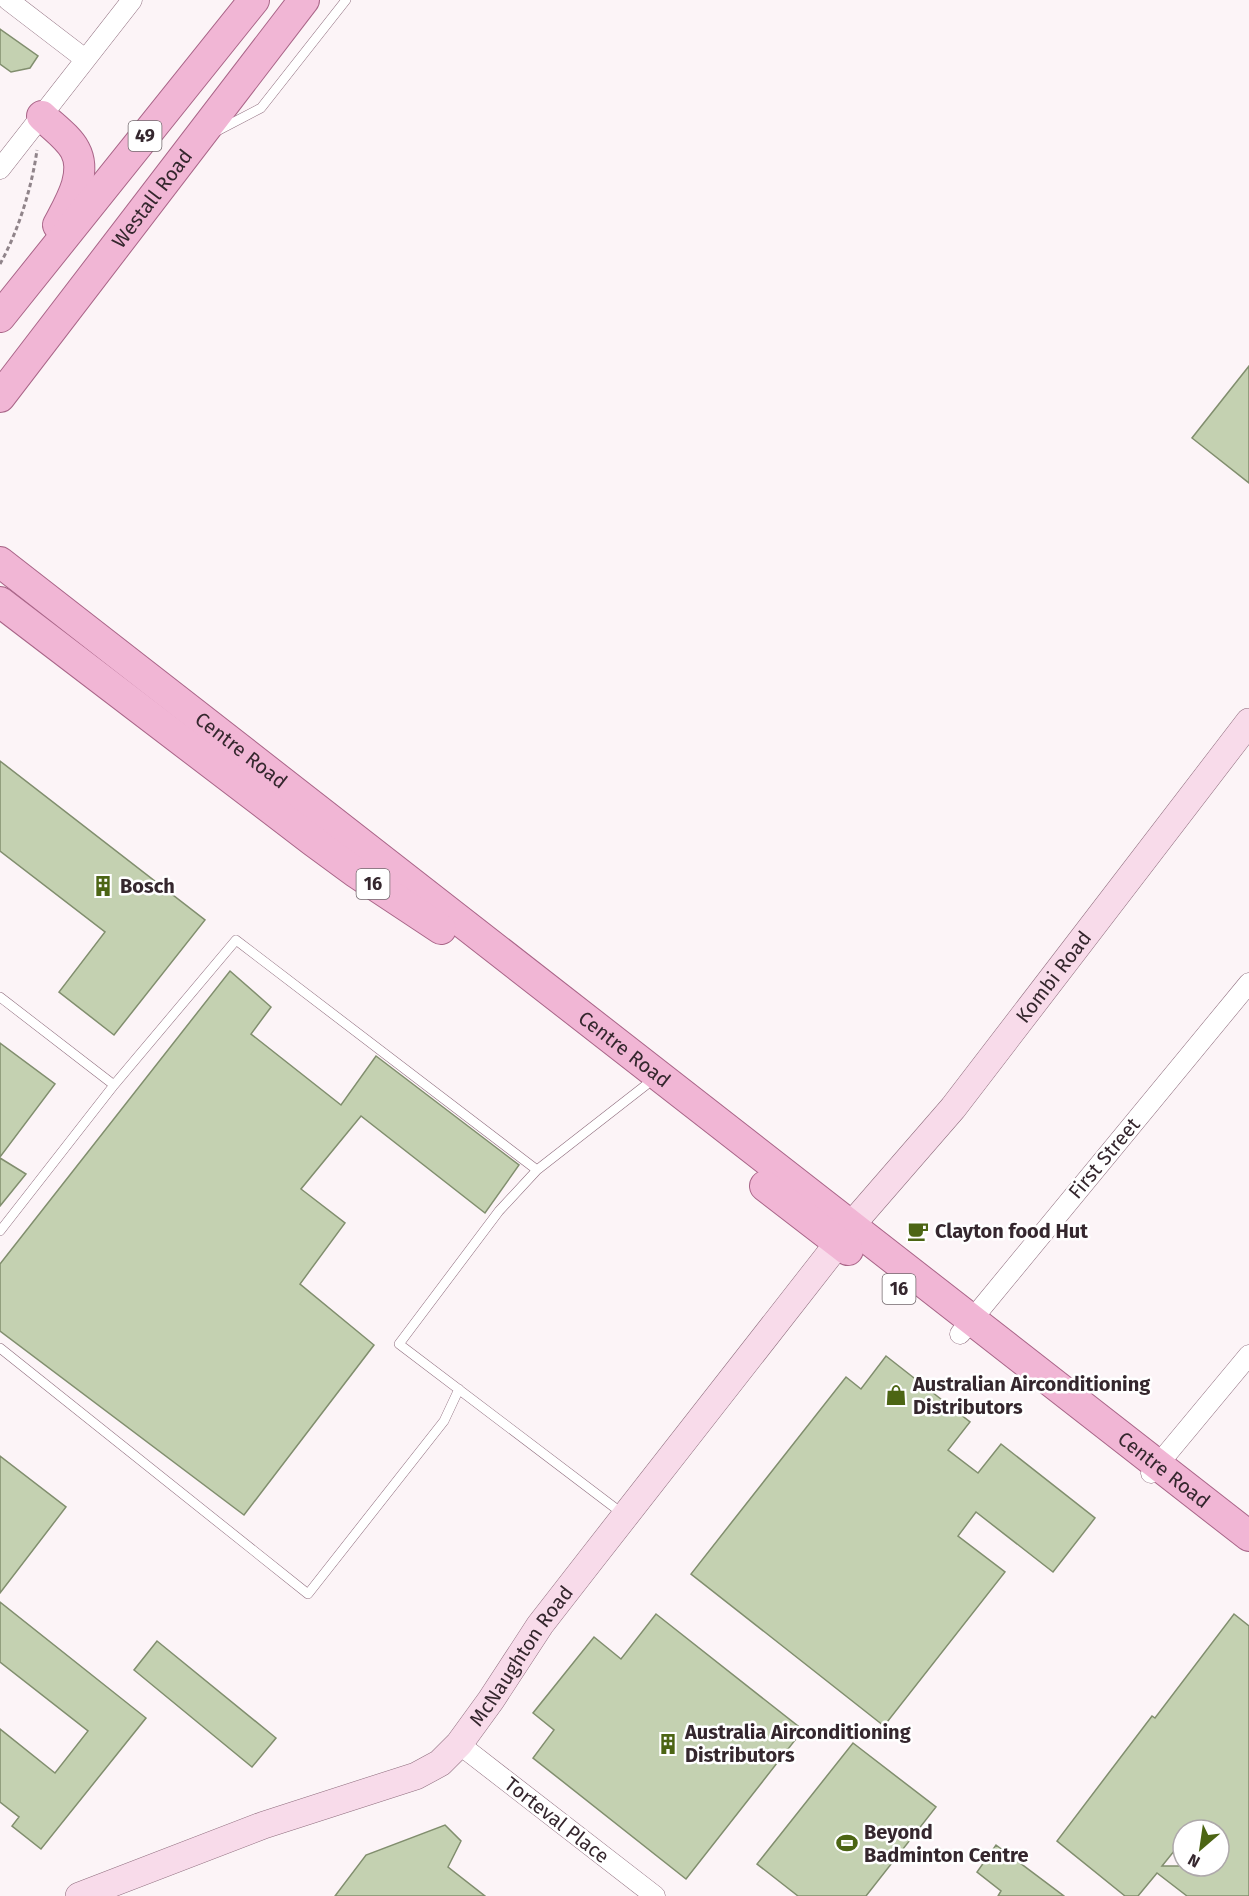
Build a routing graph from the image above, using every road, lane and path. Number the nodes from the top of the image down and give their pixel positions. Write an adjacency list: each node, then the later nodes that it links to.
1 (8, 0): 6 (street)
2 (132, 0): 6 (street)
3 (254, 0): 11 (main road, 49)
4 (304, 0): 8 (main road, Westall Road / 49)
5 (345, 0): 8 (lane)
6 (85, 59): 7 (street)
7 (42, 116): 9 (street); 10 (path); 11 (main road)
8 (196, 142): 13 (main road, Westall Road / 49)
9 (0, 169)
10 (0, 264)
11 (36, 271): 12 (main road, 49)
12 (0, 317)
13 (6, 388): 14 (main road, Westall Road)
14 (0, 408)
15 (0, 562): 24 (main road, Centre Road / 16)
16 (0, 602): 21 (main road, Centre Road / 16)
17 (1249, 722): 24 (main road, Kombi Road)
18 (1249, 983): 25 (street, First Street)
19 (0, 997): 20 (lane)
20 (114, 1085): 22 (lane); 23 (lane)
21 (646, 1085): 22 (lane); 24 (main road, Centre Road / 16)
22 (537, 1170): 28 (lane)
23 (0, 1231)
24 (845, 1235): 25 (main road, Centre Road / 16); 30 (main road, McNaughton Road)
25 (965, 1327): 29 (main road, Centre Road / 16)
26 (0, 1348): 28 (lane)
27 (1249, 1355): 29 (street)
28 (459, 1389): 30 (lane)
29 (1154, 1471): 31 (main road, Centre Road / 16); 32 (main road, Centre Road / 16)
30 (624, 1515): 33 (main road, McNaughton Road)
31 (1249, 1536)
32 (1249, 1554)
33 (459, 1744): 34 (main road, McNaughton Road); 35 (street, Torteval Place)
34 (79, 1896)
35 (654, 1896)

